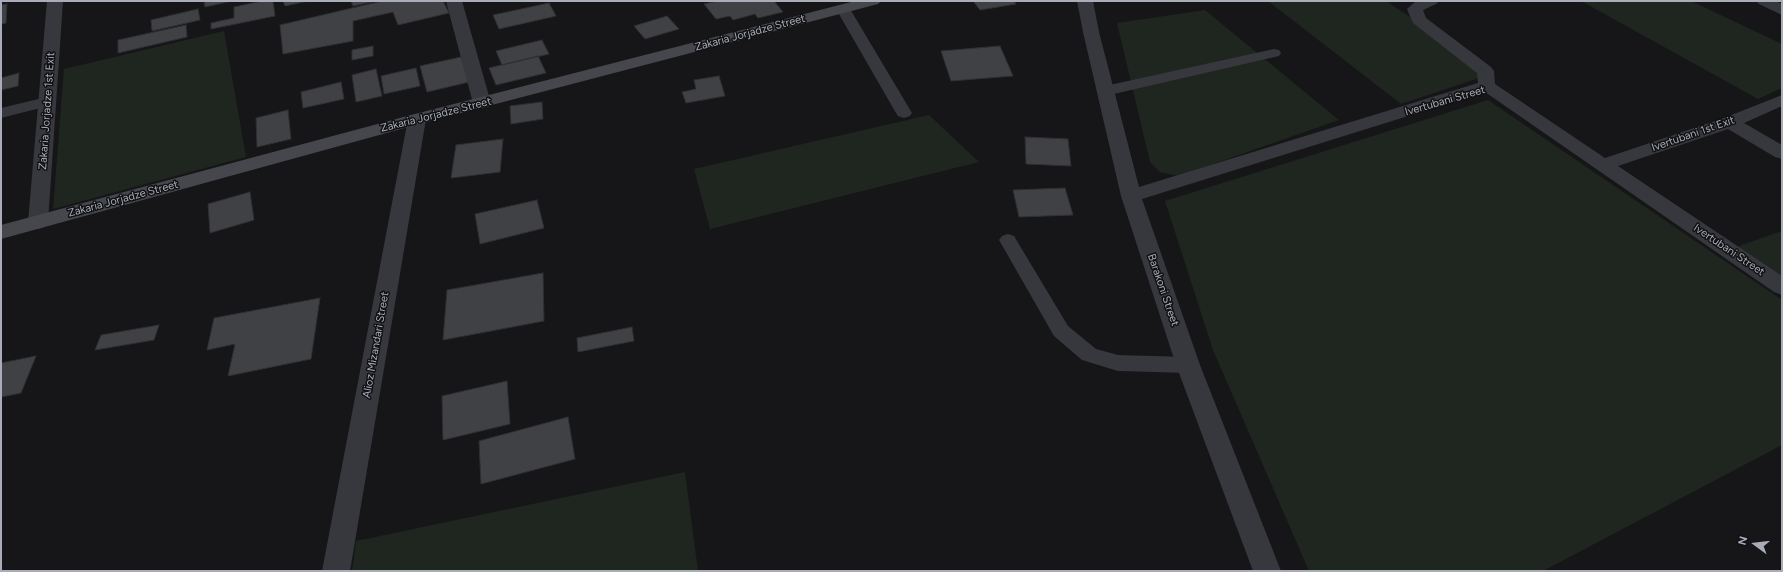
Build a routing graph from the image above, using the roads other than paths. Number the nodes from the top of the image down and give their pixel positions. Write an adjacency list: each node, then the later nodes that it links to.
1 (55, 1): 13 (street, Zakaria Jorjadze 1st Exit)
2 (454, 1): 14 (street)
3 (873, 1): 7 (street, Zakaria Jorjadze Street)
4 (1085, 1): 11 (street, Barakoni Street)
5 (1431, 1): 10 (street)
6 (1764, 1): 8 (street)
7 (843, 9): 14 (street, Zakaria Jorjadze Street); 16 (lane)
8 (1782, 10)
9 (1274, 53): 11 (lane)
10 (1487, 86): 20 (street, Ivertubani Street); 21 (street, Ivertubani Street)
11 (1105, 91): 21 (street, Barakoni Street)
12 (1782, 100): 18 (street, Ivertubani 1st Exit)
13 (47, 102): 15 (lane); 22 (street, Zakaria Jorjadze 1st Exit)
14 (482, 103): 17 (street, Zakaria Jorjadze Street)
15 (1, 113)
16 (904, 113)
17 (417, 119): 22 (street, Zakaria Jorjadze Street); 27 (street, Alioz Mizandari Street)
18 (1730, 122): 19 (street); 20 (street, Ivertubani 1st Exit)
19 (1782, 154)
20 (1603, 165): 25 (street, Ivertubani Street)
21 (1131, 196): 26 (street, Barakoni Street)
22 (38, 222): 23 (street, Zakaria Jorjadze Street)
23 (1, 232)
24 (1008, 240): 26 (lane)
25 (1782, 287)
26 (1188, 365): 28 (street, Barakoni Street)
27 (336, 571)
28 (1267, 571)

